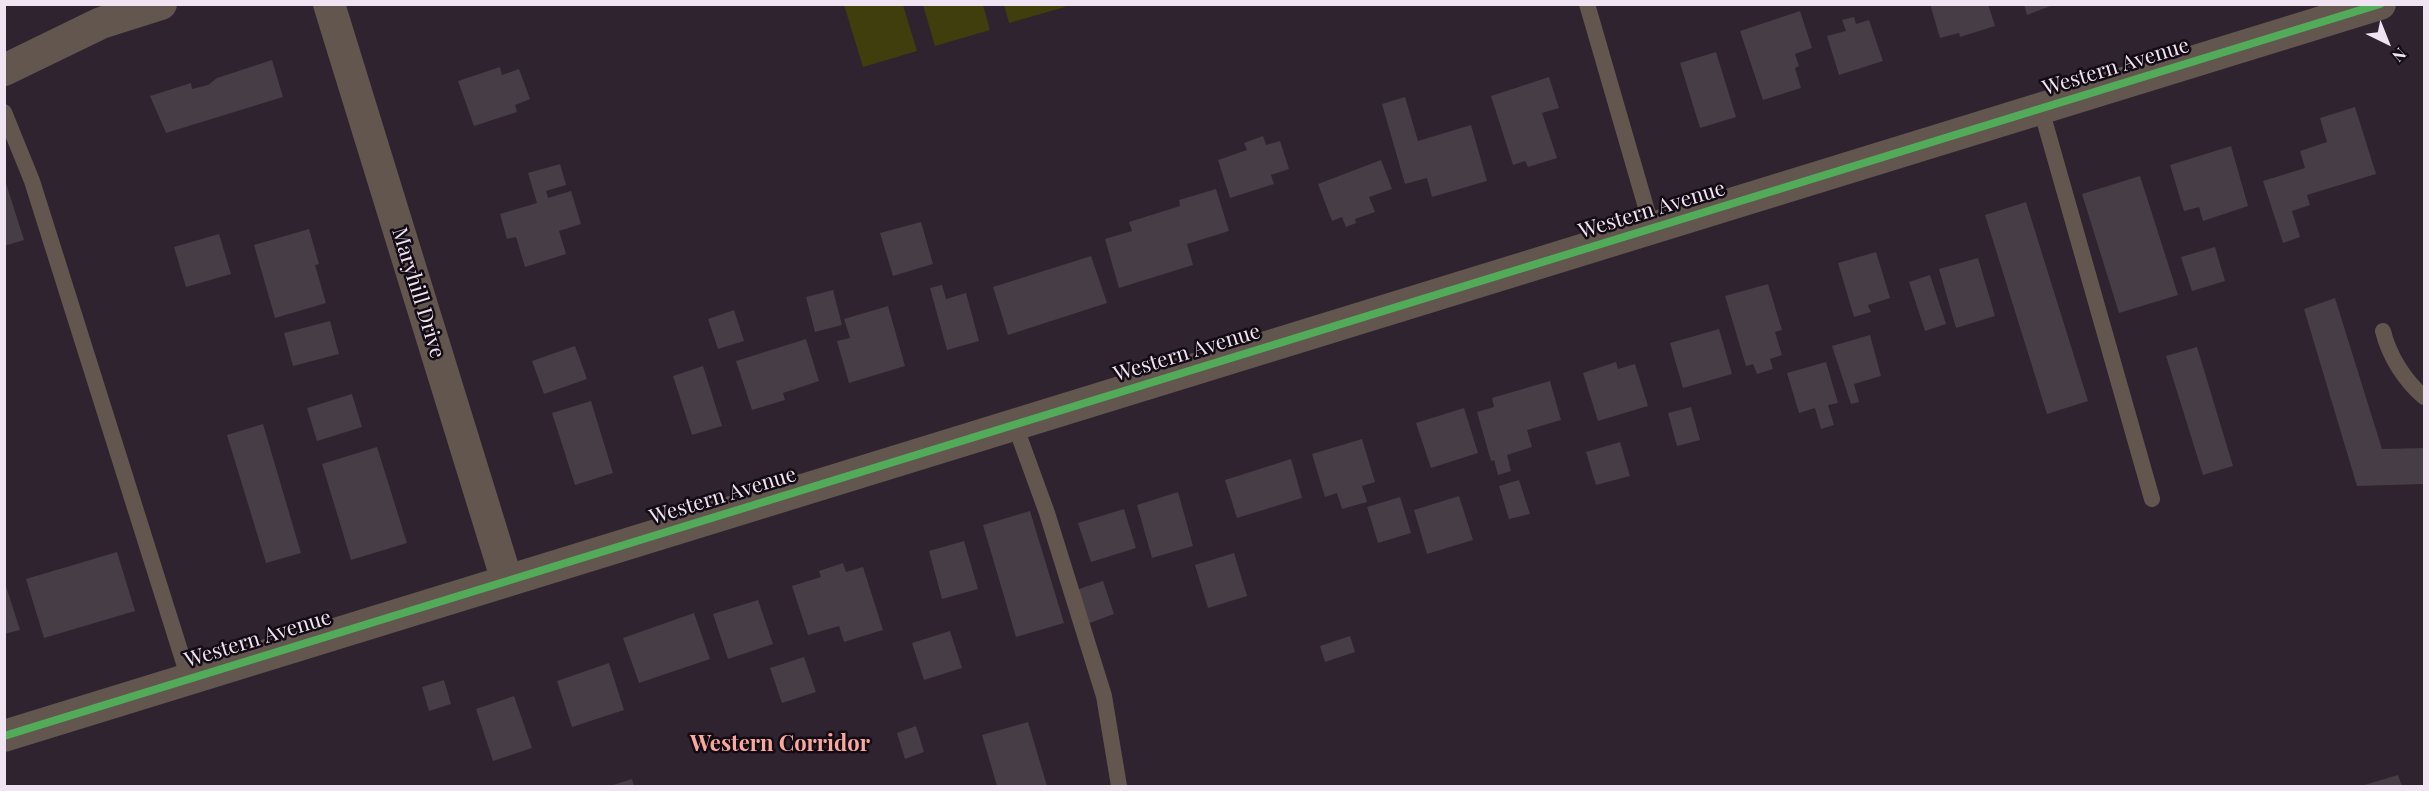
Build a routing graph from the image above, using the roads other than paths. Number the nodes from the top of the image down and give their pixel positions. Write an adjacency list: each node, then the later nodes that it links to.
1 (161, 4): 5 (street)
2 (329, 4): 13 (street, Maryhill Drive)
3 (1587, 4): 8 (lane)
4 (2380, 4): 6 (street, Western Avenue)
5 (4, 70)
6 (2041, 109): 8 (street, Western Avenue); 12 (lane)
7 (4, 112): 14 (lane)
8 (1652, 228): 11 (street, Western Avenue)
9 (2383, 331): 10 (lane)
10 (2424, 398)
11 (1015, 425): 13 (street, Western Avenue); 16 (lane)
12 (2152, 499)
13 (507, 581): 14 (street, Western Avenue)
14 (189, 679): 15 (street, Western Avenue)
15 (4, 736)
16 (1119, 786)

